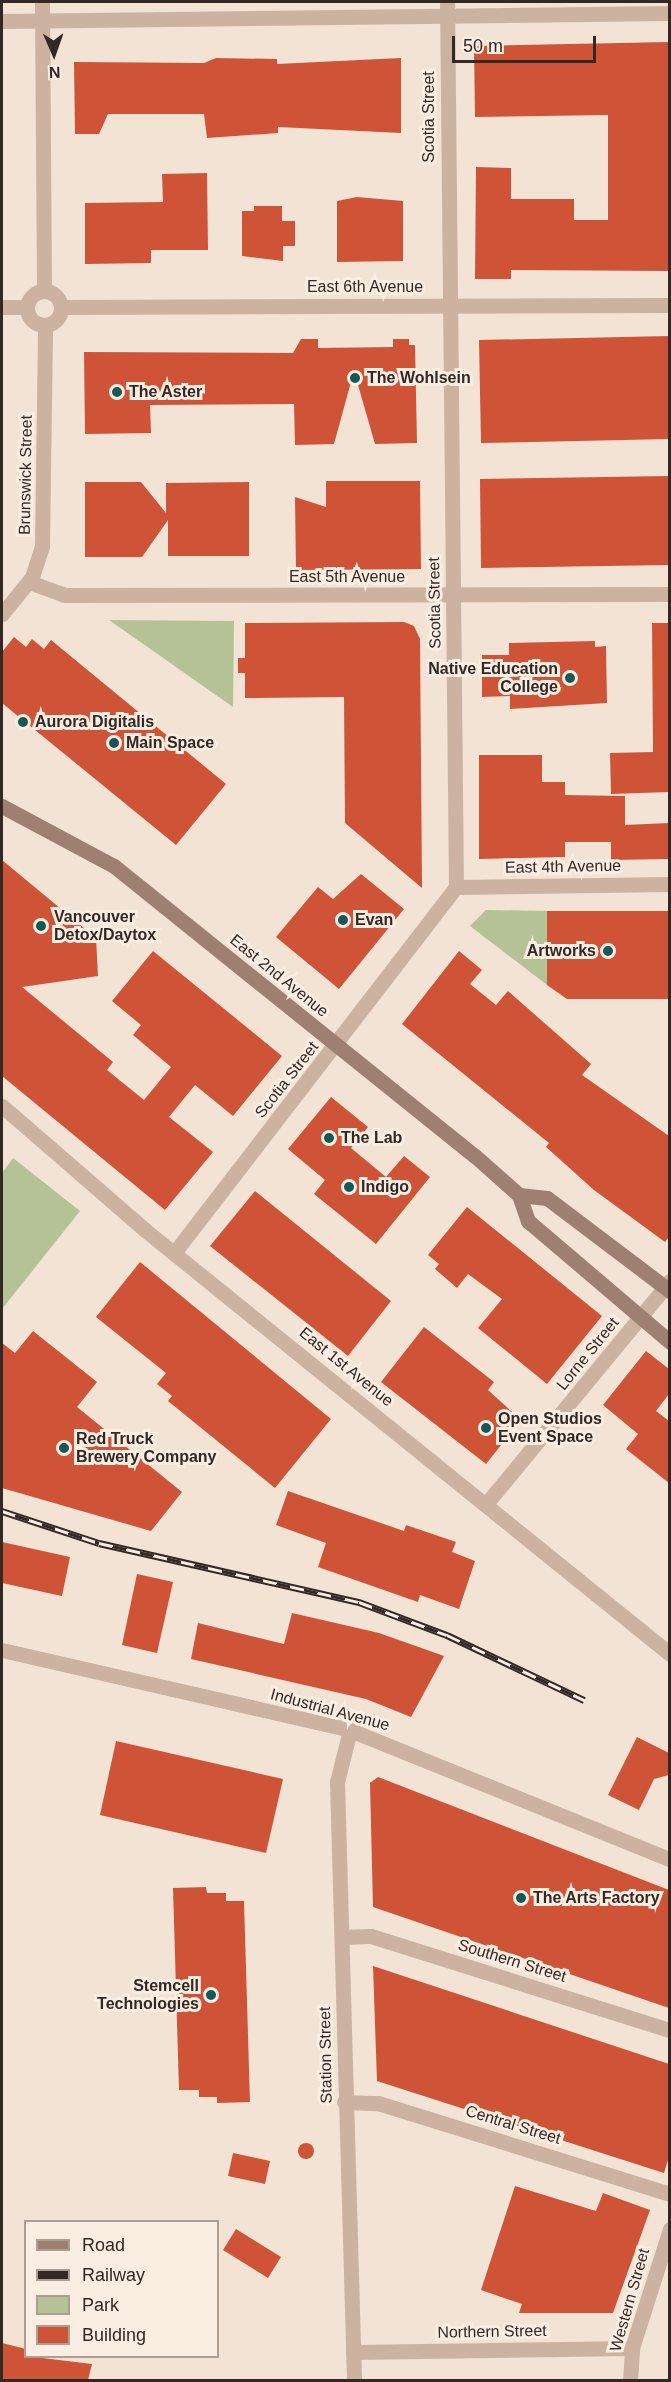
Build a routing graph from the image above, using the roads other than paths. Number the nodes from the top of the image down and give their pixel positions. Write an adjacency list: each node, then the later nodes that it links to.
1 (42, 2): 6 (street)
2 (447, 2): 4 (street, Scotia Street)
3 (669, 13): 4 (street)
4 (447, 18): 6 (street); 8 (street, Scotia Street)
5 (2, 21): 6 (street)
6 (42, 21): 7 (street)
7 (44, 291): 11 (street); 12 (street)
8 (449, 304): 9 (street, East 6th Avenue); 12 (street, East 6th Avenue); 16 (street, Scotia Street)
9 (669, 304)
10 (2, 307): 11 (street)
11 (27, 307): 13 (street)
12 (61, 307): 13 (street)
13 (45, 325): 14 (street, Brunswick Street)
14 (29, 582): 16 (street, East 5th Avenue); 17 (street, Brunswick Street)
15 (669, 594): 16 (street, East 5th Avenue)
16 (452, 595): 20 (street, Scotia Street)
17 (2, 614)
18 (2, 806): 21 (main road, East 2nd Avenue)
19 (669, 884): 20 (street, East 4th Avenue)
20 (456, 886): 21 (street, Scotia Street)
21 (336, 1046): 23 (main road, East 2nd Avenue); 24 (street, Scotia Street)
22 (2, 1106): 24 (street, East 1st Avenue)
23 (519, 1195): 25 (main road); 26 (main road, East 2nd Avenue)
24 (174, 1252): 28 (street, East 1st Avenue)
25 (668, 1287): 26 (street, Lorne Street)
26 (640, 1319): 27 (main road, East 2nd Avenue); 28 (street, Lorne Street)
27 (669, 1342)
28 (486, 1504): 30 (street, East 1st Avenue)
29 (2, 1650): 31 (street, Industrial Avenue)
30 (669, 1654)
31 (350, 1730): 32 (street, Industrial Avenue); 33 (street, Station Street)
32 (669, 1859)
33 (342, 1937): 34 (street, Southern Street); 35 (street, Station Street)
34 (669, 2030)
35 (344, 2102): 36 (street, Central Street); 39 (street, Station Street)
36 (669, 2194)
37 (669, 2229): 38 (street, Western Street)
38 (632, 2348): 39 (street, Northern Street); 41 (street, Western Street)
39 (353, 2352): 40 (street, Station Street)
40 (354, 2380)
41 (630, 2380)

